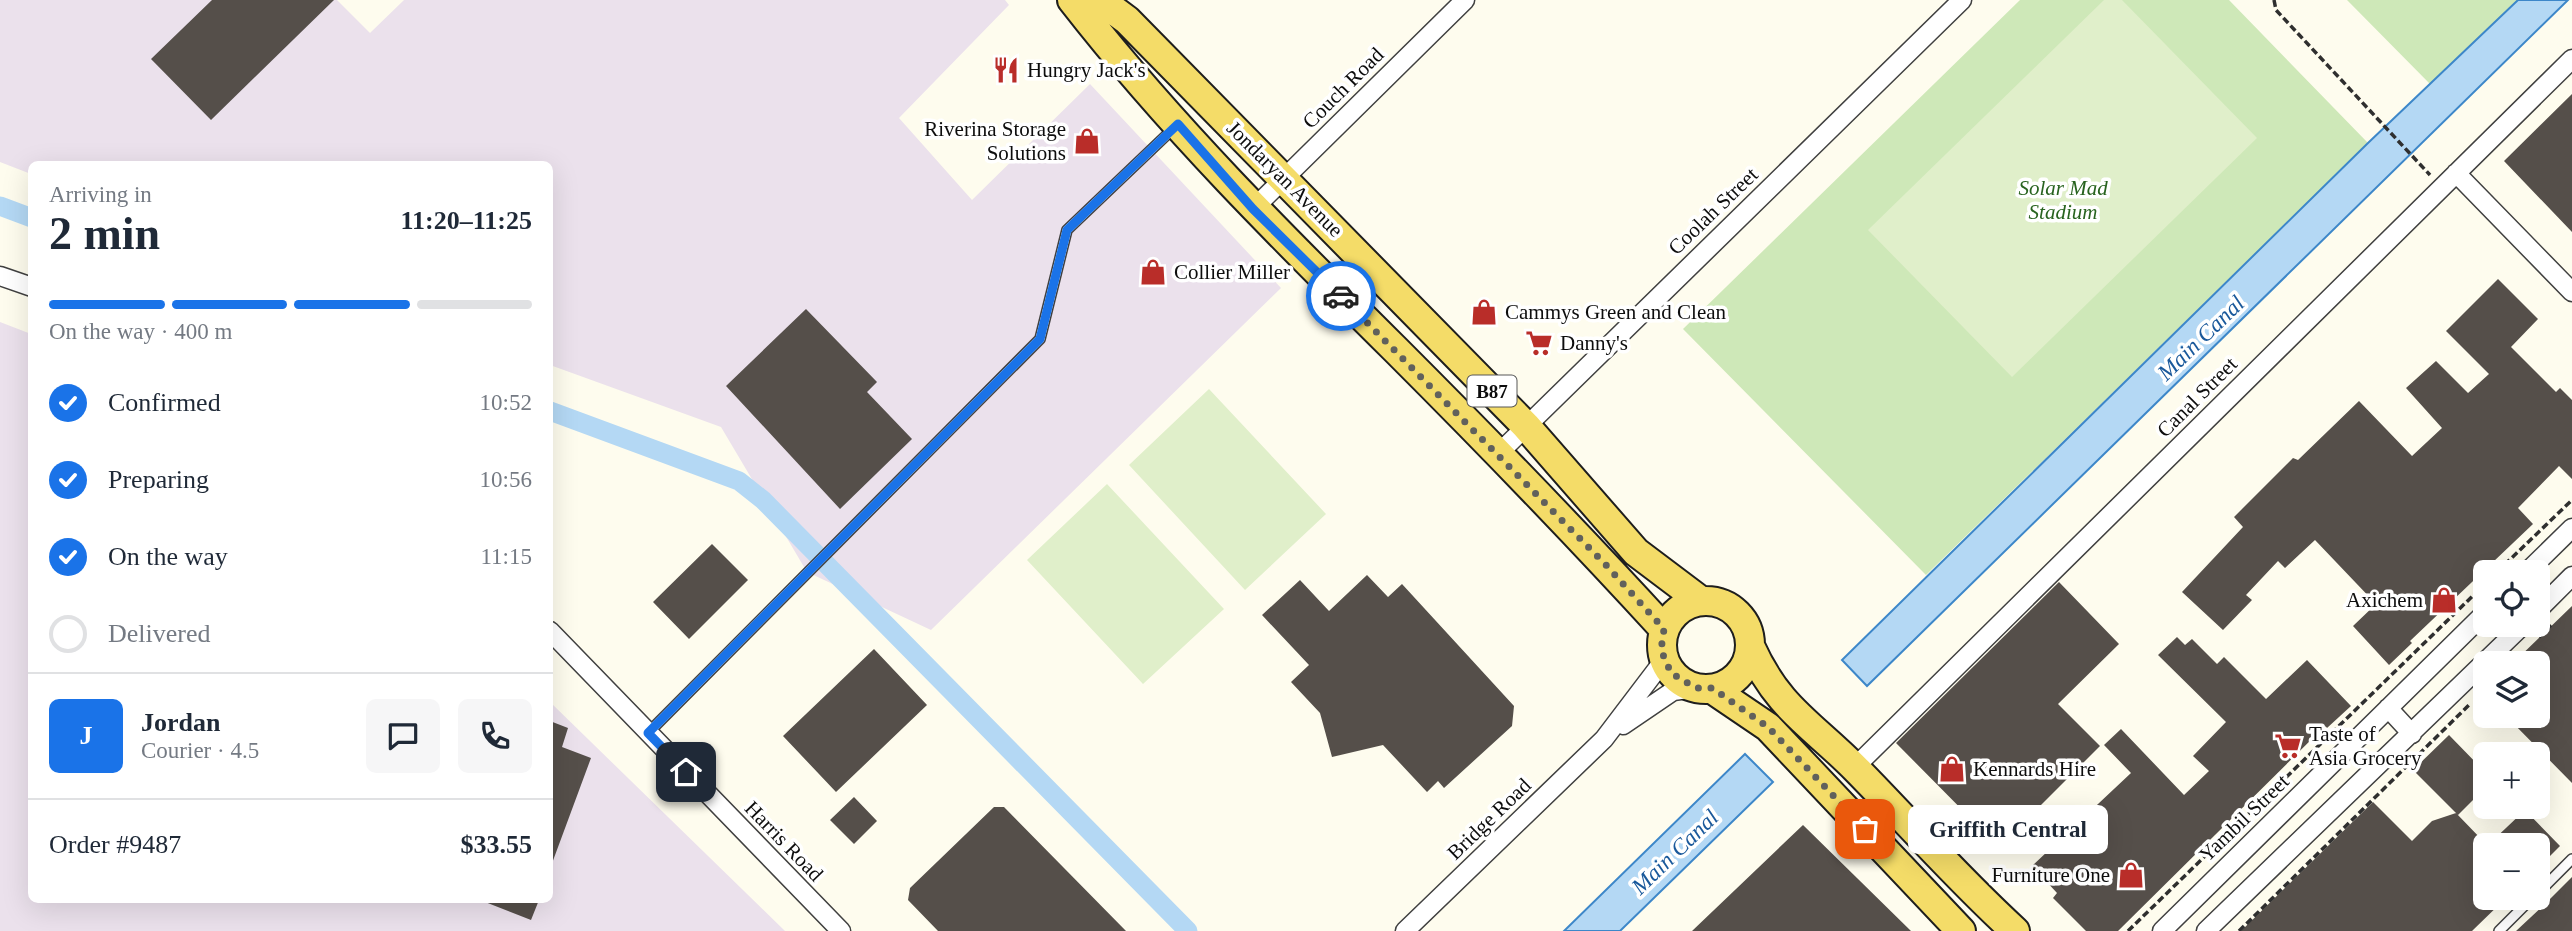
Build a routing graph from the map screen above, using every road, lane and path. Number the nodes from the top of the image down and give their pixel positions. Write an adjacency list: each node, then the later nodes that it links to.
1 (1072, 0): 7 (main road, Jondaryan Avenue / B87)
2 (1100, 0): 10 (main road, Jondaryan Avenue / B87)
3 (1465, 0): 10 (street, Couch Road)
4 (1962, 0): 15 (street, Coolah Street)
5 (2274, 0): 8 (path)
6 (2572, 59): 9 (street, Canal Street)
7 (1178, 124): 11 (main road, Jondaryan Avenue / B87); 37 (lane)
8 (2417, 161)
9 (2456, 173): 14 (street); 40 (street, Canal Street)
10 (1284, 177): 11 (street, Couch Road); 15 (main road, Jondaryan Avenue / B87)
11 (1253, 209): 16 (main road, Jondaryan Avenue / B87)
12 (0, 276): 13 (street)
13 (28, 286)
14 (2572, 292)
15 (1526, 426): 16 (street, Coolah Street); 24 (main road, Jondaryan Avenue / B87)
16 (1497, 455): 27 (main road, Jondaryan Avenue / B87)
17 (2572, 500): 19 (path)
18 (2572, 528): 20 (street)
19 (2510, 560)
20 (2539, 560)
21 (2572, 576): 23 (street)
22 (2473, 596): 48 (path)
23 (2550, 598)
24 (1702, 600): 27 (main road); 31 (main road, B87)
25 (2555, 621): 30 (path)
26 (2473, 625): 35 (street, Yambil Street)
27 (1664, 629): 32 (main road)
28 (553, 634): 37 (street, Harris Road)
29 (2511, 637): 38 (street)
30 (2537, 638)
31 (1750, 646): 33 (main road); 36 (main road, B87)
32 (1664, 660): 33 (main road, B87); 39 (street, Bridge Road)
33 (1704, 688): 36 (main road, B87); 39 (street, Bridge Road)
34 (2471, 703): 51 (path)
35 (2388, 708): 38 (street); 49 (street, Yambil Street)
36 (1778, 717): 40 (main road, B87); 46 (main road, B87)
37 (648, 733): 44 (street, Harris Road)
38 (2412, 734): 50 (street)
39 (1604, 739): 45 (street, Bridge Road)
40 (1854, 767): 47 (main road, B87)
41 (2572, 859): 42 (lane)
42 (2550, 881)
43 (2520, 910): 52 (lane)
44 (841, 931)
45 (1405, 931)
46 (1961, 931)
47 (2015, 931)
48 (2128, 931)
49 (2162, 931)
50 (2206, 931)
51 (2239, 931)
52 (2499, 931)

